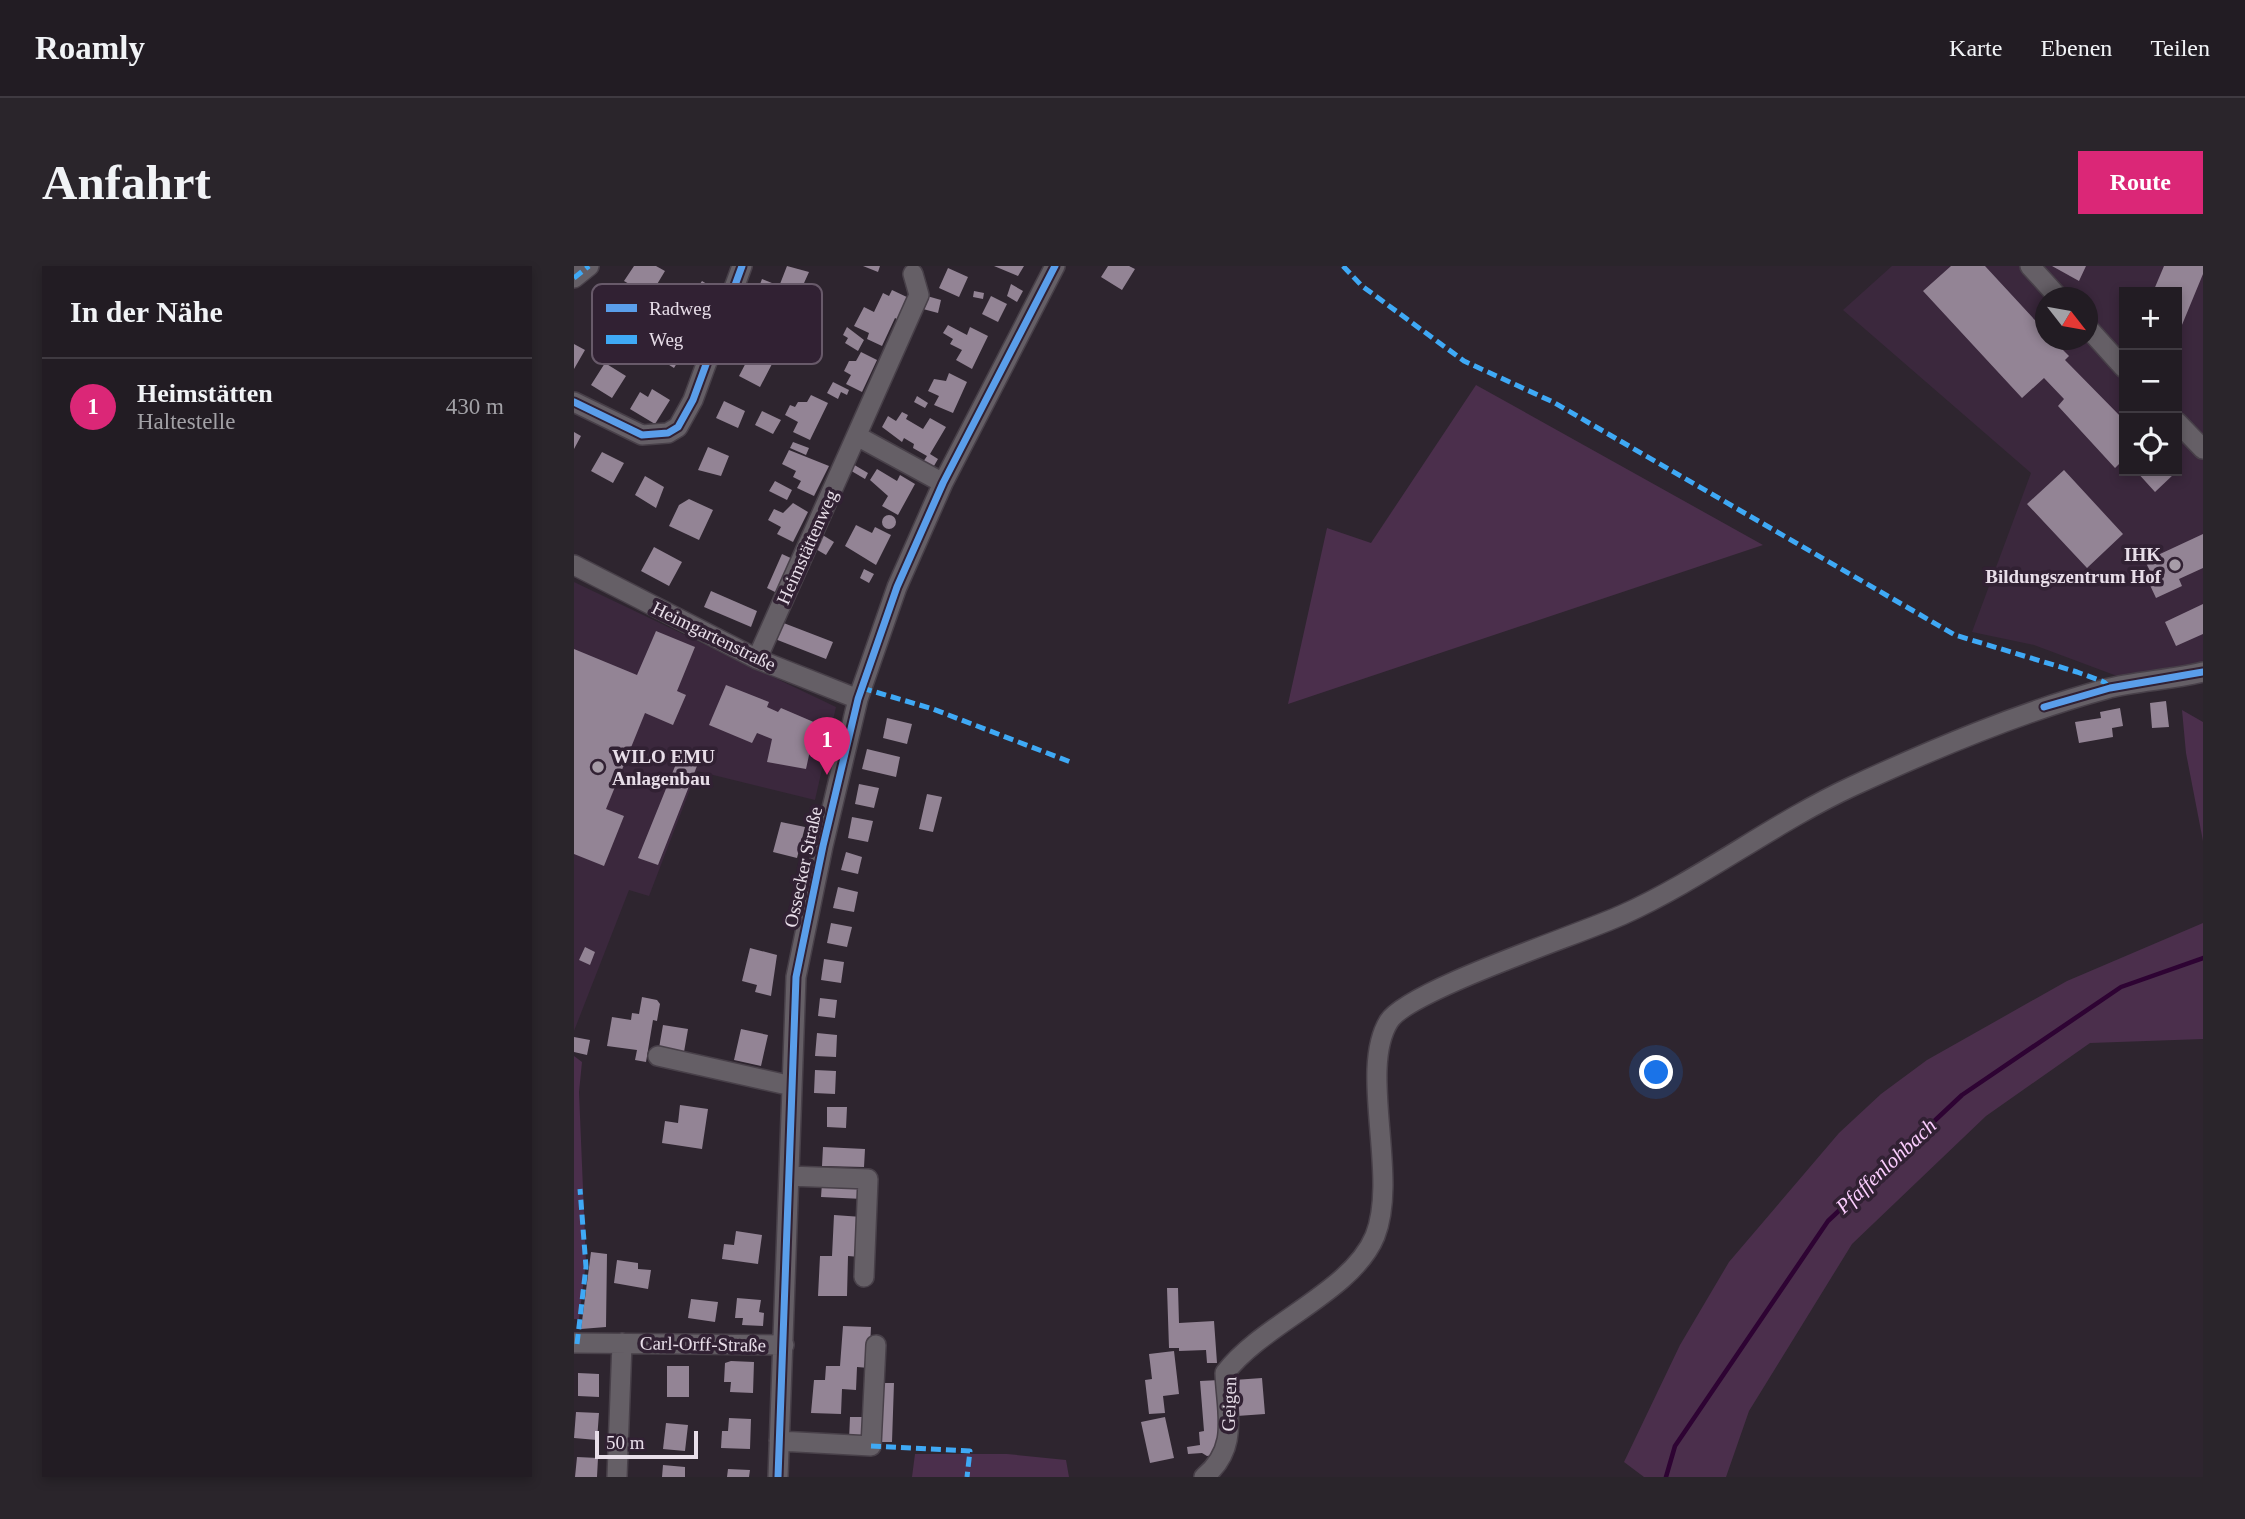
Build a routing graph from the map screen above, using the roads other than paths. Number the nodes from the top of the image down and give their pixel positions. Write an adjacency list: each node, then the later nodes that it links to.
1 (589, 266): 6 (street)
2 (742, 266): 7 (street)
3 (1055, 266): 16 (street, Ossecker Straße)
4 (2030, 266): 8 (street)
5 (913, 274): 14 (street, Heimstättenweg)
6 (574, 278)
7 (736, 284)
8 (2049, 287)
9 (2098, 339): 10 (street)
10 (2119, 362)
11 (707, 364): 12 (street)
12 (574, 402)
13 (2182, 427): 15 (street)
14 (857, 436): 16 (street); 18 (street, Heimstättenweg)
15 (2203, 449)
16 (943, 482): 20 (street, Ossecker Straße)
17 (574, 565): 18 (street, Heimgartenstraße)
18 (757, 659): 20 (street, Heimgartenstraße)
19 (2203, 672): 32 (street, Geigen)
20 (858, 698): 22 (street, Ossecker Straße)
21 (658, 1056): 22 (street)
22 (792, 1086): 23 (street, Ossecker Straße)
23 (789, 1176): 24 (street); 27 (street, Ossecker Straße)
24 (864, 1277)
25 (574, 1343): 26 (street, Carl-Orff-Straße)
26 (622, 1343): 27 (street, Carl-Orff-Straße); 30 (street, Carl-Orff-Straße)
27 (784, 1345): 29 (street, Ossecker Straße)
28 (877, 1345): 29 (street)
29 (779, 1441): 31 (street, Ossecker Straße)
30 (617, 1477)
31 (778, 1477)
32 (1204, 1477)

